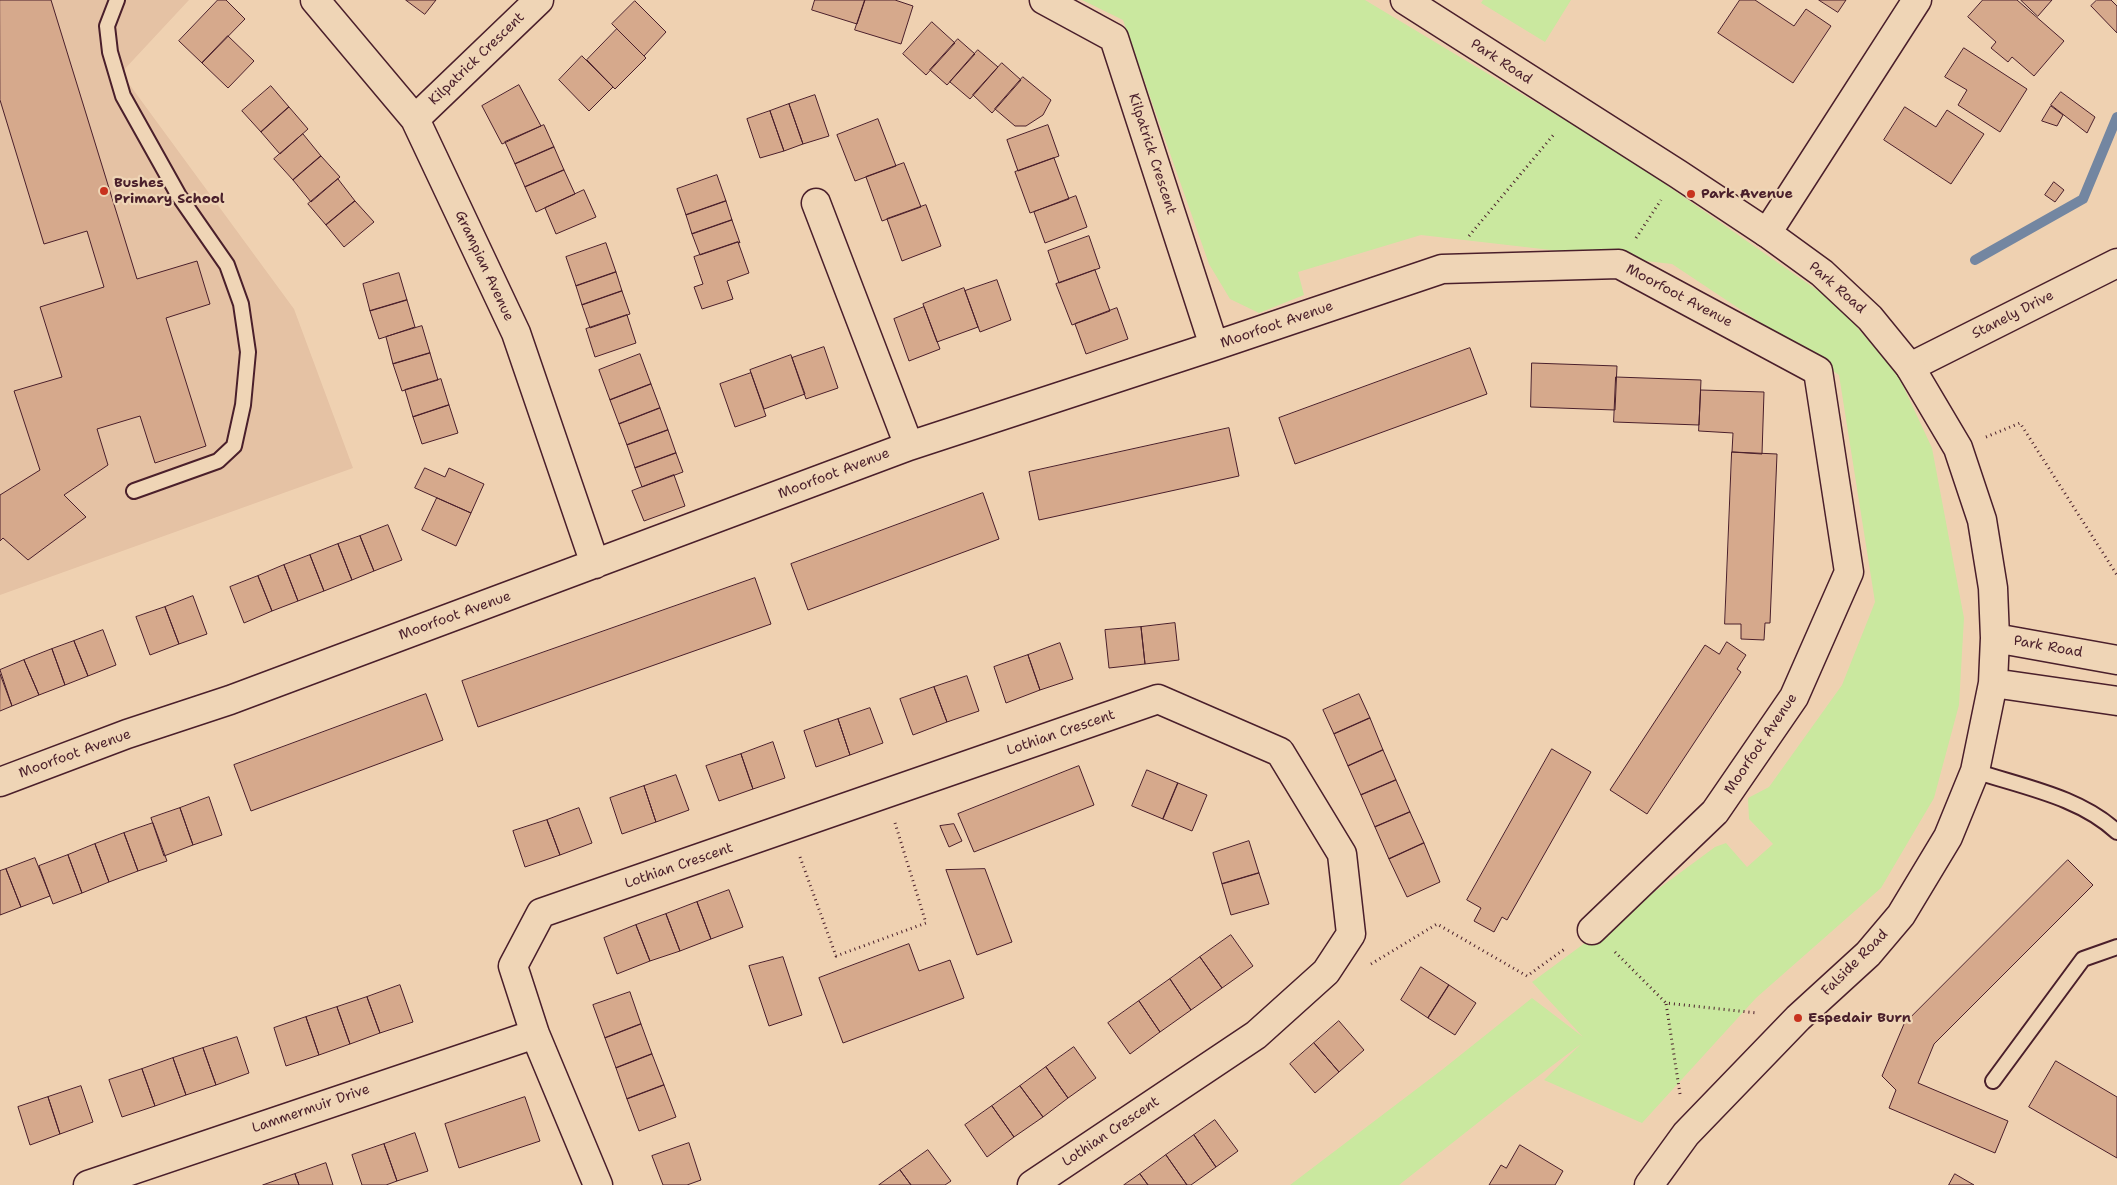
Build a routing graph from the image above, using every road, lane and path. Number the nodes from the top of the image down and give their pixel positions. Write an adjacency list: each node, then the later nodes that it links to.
1 (118, 0): 19 (lane)
2 (315, 0): 8 (street, Grampian Avenue)
3 (539, 0): 8 (street, Kilpatrick Crescent)
4 (1044, 0): 15 (street, Kilpatrick Crescent)
5 (1405, 0): 7 (street, Park Road)
6 (1917, 0): 11 (street)
7 (1575, 110): 9 (street, Park Road); 14 (path)
8 (415, 119): 20 (street, Grampian Avenue)
9 (1678, 174): 11 (street, Park Road); 13 (path)
10 (816, 203): 17 (street)
11 (1767, 233): 16 (street, Park Road)
12 (2117, 263): 16 (street, Stanely Drive)
13 (1619, 264): 14 (street, Moorfoot Avenue); 31 (street, Moorfoot Avenue)
14 (1442, 269): 15 (street, Moorfoot Avenue)
15 (1214, 346): 17 (street, Moorfoot Avenue)
16 (1910, 367): 18 (street, Park Road)
17 (909, 446): 20 (street, Moorfoot Avenue)
18 (1958, 448): 21 (path); 22 (street, Park Road)
19 (134, 492)
20 (595, 564): 27 (street, Moorfoot Avenue)
21 (2117, 574)
22 (1996, 638): 23 (street, Park Road); 24 (street, Falside Road)
23 (2117, 660)
24 (1993, 683): 25 (street); 26 (street, Falside Road)
25 (2117, 701)
26 (1975, 771): 30 (lane); 35 (street, Falside Road)
27 (0, 782)
28 (886, 794): 29 (street, Lothian Crescent); 29 (path); 33 (street, Lothian Crescent)
29 (790, 828): 36 (street, Lothian Crescent)
30 (2117, 832)
31 (1592, 930): 33 (path); 34 (path)
32 (2117, 947): 37 (lane)
33 (1326, 972): 42 (street, Lothian Crescent)
34 (1666, 1003): 35 (path); 38 (path)
35 (1798, 1018): 38 (street, Falside Road)
36 (535, 1034): 39 (street, Lammermuir Drive); 41 (street, Lothian Crescent)
37 (1993, 1080)
38 (1686, 1134): 43 (street, Falside Road)
39 (115, 1180): 40 (street, Lammermuir Drive)
40 (88, 1185)
41 (598, 1185)
42 (1032, 1185)
43 (1649, 1185)

